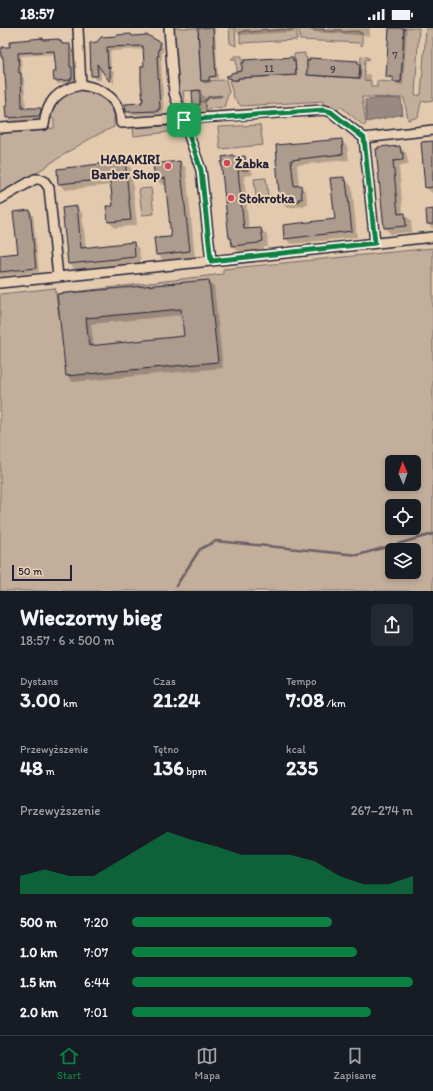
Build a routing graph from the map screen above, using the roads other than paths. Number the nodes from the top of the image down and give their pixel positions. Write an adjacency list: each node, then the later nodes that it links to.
1 (78, 28): 3 (street)
2 (169, 28): 4 (street)
3 (81, 85): 4 (street); 5 (street)
4 (184, 120): 7 (street); 11 (street)
5 (0, 128)
6 (433, 130): 7 (street)
7 (364, 138): 10 (street)
8 (0, 199): 12 (street)
9 (433, 237): 10 (street)
10 (375, 243): 11 (street)
11 (211, 261): 12 (street)
12 (58, 277): 13 (street)
13 (0, 283)

